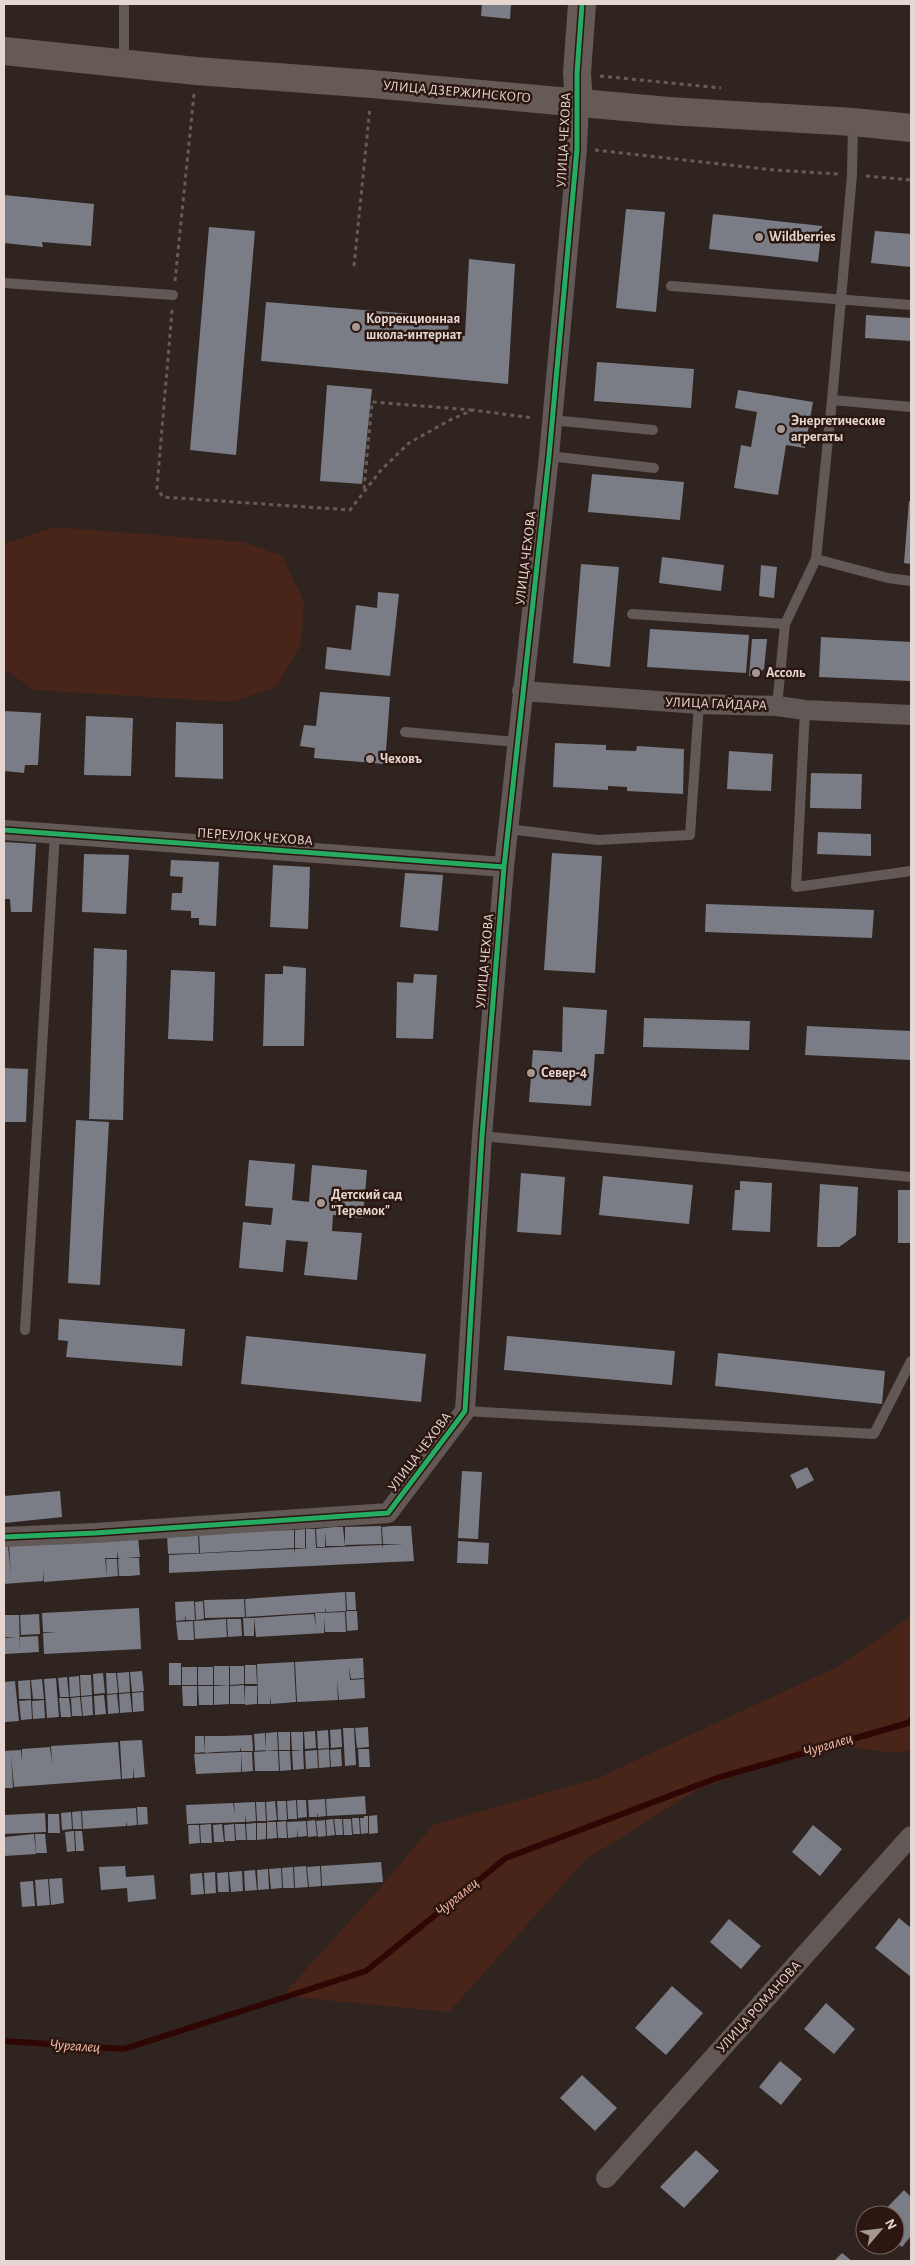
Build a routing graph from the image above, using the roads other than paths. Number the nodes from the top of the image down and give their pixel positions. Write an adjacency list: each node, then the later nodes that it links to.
1 (124, 4): 4 (lane)
2 (582, 4): 5 (main road, УЛИЦА ЧЕХОВА)
3 (4, 51): 4 (main road, УЛИЦА ДЗЕРЖИНСКОГО)
4 (124, 63): 5 (main road, УЛИЦА ДЗЕРЖИНСКОГО)
5 (579, 103): 6 (main road, УЛИЦА ДЗЕРЖИНСКОГО); 15 (street, УЛИЦА ЧЕХОВА)
6 (853, 122): 7 (main road, УЛИЦА ДЗЕРЖИНСКОГО); 11 (lane)
7 (911, 128)
8 (4, 283): 10 (lane)
9 (671, 286): 11 (lane)
10 (173, 295)
11 (842, 299): 12 (lane); 13 (lane)
12 (911, 305)
13 (832, 400): 14 (lane); 19 (lane)
14 (911, 407)
15 (552, 420): 16 (lane); 17 (street, УЛИЦА ЧЕХОВА)
16 (653, 430)
17 (549, 456): 18 (lane); 23 (street, УЛИЦА ЧЕХОВА)
18 (654, 468)
19 (816, 559): 20 (lane); 22 (lane)
20 (911, 581)
21 (632, 614): 22 (lane)
22 (785, 624): 25 (lane)
23 (522, 691): 24 (street, УЛИЦА ГАЙДАРА); 29 (street, УЛИЦА ЧЕХОВА)
24 (699, 704): 25 (street, УЛИЦА ГАЙДАРА); 30 (lane)
25 (777, 706): 26 (street, УЛИЦА ГАЙДАРА)
26 (806, 710): 27 (street, УЛИЦА ГАЙДАРА); 34 (lane)
27 (911, 715)
28 (405, 732): 29 (lane)
29 (516, 742): 30 (street, УЛИЦА ЧЕХОВА)
30 (508, 829): 33 (street, УЛИЦА ЧЕХОВА)
31 (4, 830): 32 (street, ПЕРЕУЛОК ЧЕХОВА)
32 (55, 833): 33 (street, ПЕРЕУЛОК ЧЕХОВА); 37 (lane)
33 (504, 867): 35 (street, УЛИЦА ЧЕХОВА)
34 (911, 871)
35 (482, 1136): 36 (lane); 39 (street, УЛИЦА ЧЕХОВА)
36 (911, 1177)
37 (25, 1330)
38 (911, 1361): 39 (lane)
39 (465, 1411): 40 (street, УЛИЦА ЧЕХОВА)
40 (4, 1537)
41 (911, 1836): 42 (street, УЛИЦА РОМАНОВА)
42 (606, 2178)

